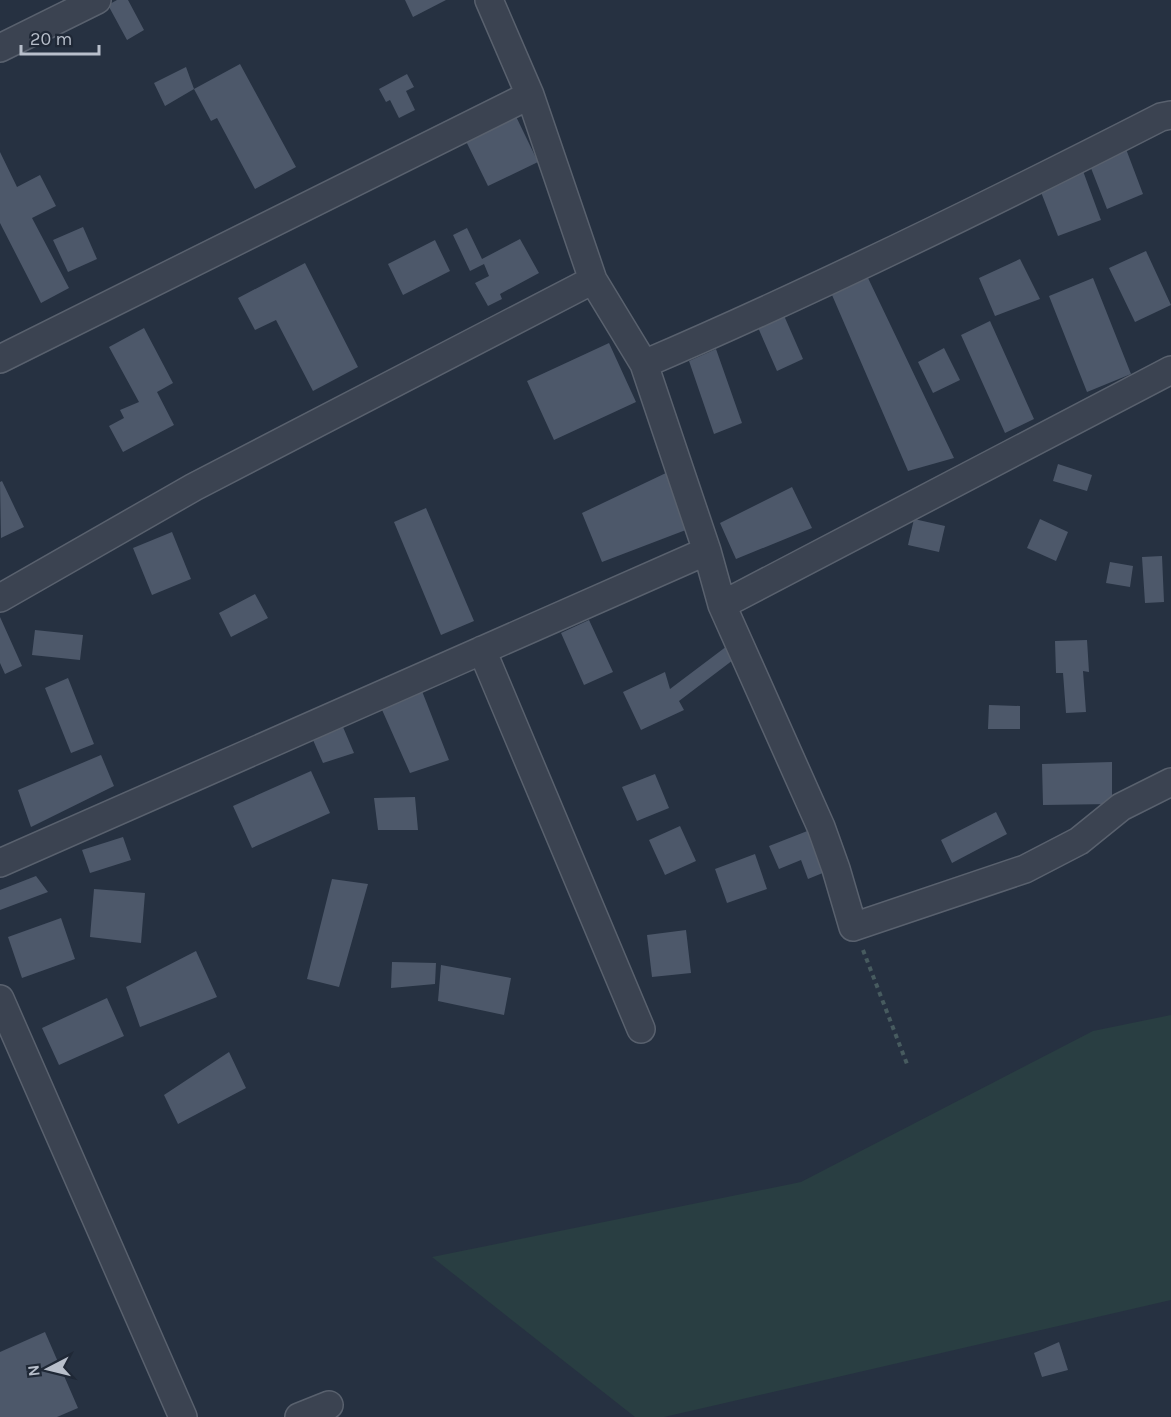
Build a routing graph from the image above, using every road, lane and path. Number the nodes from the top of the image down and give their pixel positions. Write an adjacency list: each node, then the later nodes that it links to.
1 (97, 0): 3 (street)
2 (489, 0): 4 (street)
3 (0, 48)
4 (530, 95): 6 (street); 7 (street)
5 (1171, 115): 8 (street)
6 (593, 280): 8 (street); 11 (street)
7 (0, 359)
8 (644, 364): 10 (street)
9 (1171, 370): 12 (street)
10 (708, 551): 12 (street); 13 (street)
11 (0, 598)
12 (722, 605): 16 (street)
13 (482, 650): 15 (street); 18 (street)
14 (1171, 782): 16 (street)
15 (0, 863)
16 (854, 927): 19 (path)
17 (0, 999): 21 (street)
18 (641, 1029)
19 (907, 1064)
20 (329, 1405): 22 (street)
21 (183, 1417)
22 (299, 1417)

